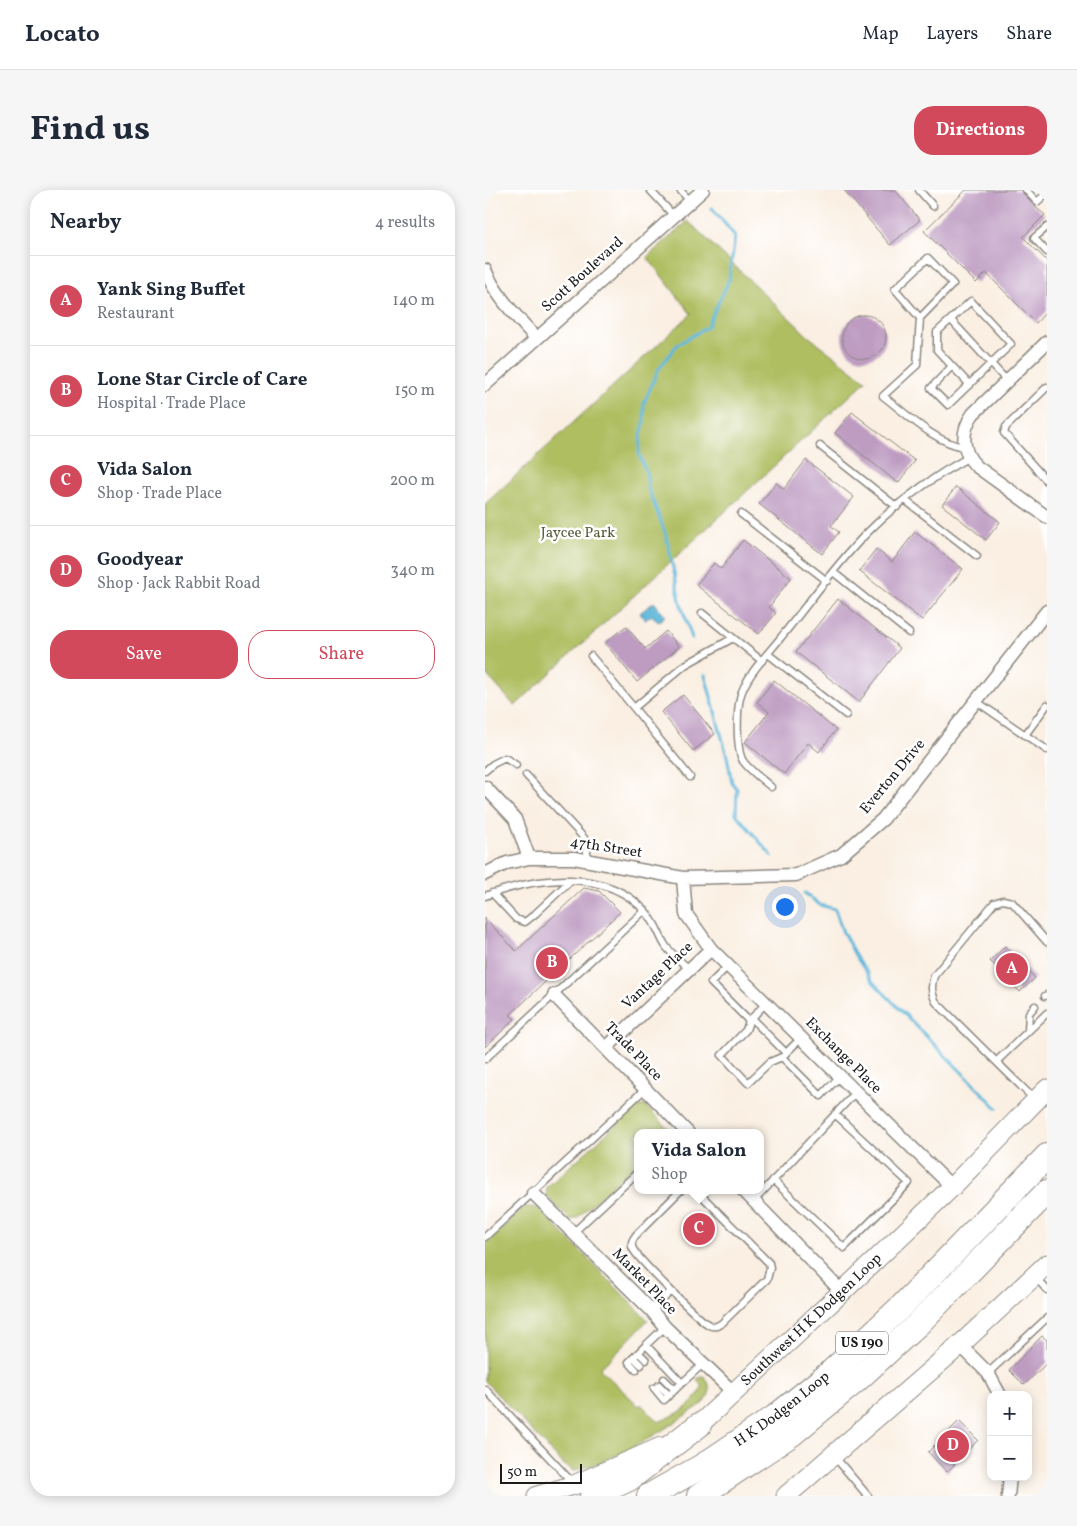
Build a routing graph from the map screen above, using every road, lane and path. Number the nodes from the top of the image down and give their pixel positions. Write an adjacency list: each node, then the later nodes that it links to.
1 (650, 190): 9 (lane)
2 (680, 190): 7 (lane)
3 (703, 190): 7 (street, Scott Boulevard)
4 (919, 190): 8 (lane)
5 (1026, 190): 6 (lane)
6 (1047, 193)
7 (690, 201): 9 (street, Scott Boulevard)
8 (933, 206)
9 (673, 216): 15 (street, Scott Boulevard)
10 (1047, 227): 11 (lane)
11 (1047, 252)
12 (485, 270): 15 (street)
13 (920, 318): 13 (lane); 24 (lane)
14 (951, 320): 17 (lane); 17 (lane); 18 (lane)
15 (536, 338): 20 (street, Scott Boulevard)
16 (1046, 343): 19 (street)
17 (991, 364): 19 (lane); 21 (lane)
18 (952, 366): 21 (lane); 21 (lane)
19 (1007, 381): 24 (street)
20 (485, 385)
21 (970, 385)
22 (1047, 387): 25 (lane)
23 (820, 446): 27 (lane)
24 (967, 452): 26 (lane); 29 (street)
25 (1047, 480)
26 (905, 500): 27 (lane); 30 (lane)
27 (897, 507): 31 (lane)
28 (741, 514): 32 (lane)
29 (1047, 517)
30 (977, 556)
31 (833, 572): 32 (lane); 35 (lane)
32 (827, 581): 37 (lane)
33 (1047, 611): 40 (street, Everton Drive)
34 (702, 613): 36 (lane)
35 (909, 633)
36 (733, 638): 39 (lane); 42 (lane)
37 (768, 654): 39 (lane); 43 (lane)
38 (591, 656): 42 (lane)
39 (762, 662): 51 (lane)
40 (976, 701): 44 (lane); 55 (street, Everton Drive)
41 (1047, 705): 44 (lane)
42 (634, 708): 49 (lane)
43 (846, 715)
44 (1025, 735): 45 (lane)
45 (1047, 750)
46 (516, 765): 47 (lane)
47 (485, 771)
48 (526, 775): 53 (lane)
49 (690, 777)
50 (485, 787): 52 (street)
51 (771, 787)
52 (529, 858): 53 (street, 47th Street); 54 (street, 47th Street)
53 (588, 860): 55 (street, 47th Street)
54 (485, 874)
55 (683, 878): 61 (street)
56 (571, 880): 57 (lane); 57 (lane); 59 (lane)
57 (492, 893): 58 (lane)
58 (485, 896)
59 (645, 910): 63 (lane); 64 (lane)
60 (1047, 942): 74 (lane)
61 (711, 949): 62 (street, Exchange Place); 63 (street, Vantage Place)
62 (728, 966): 65 (street, Exchange Place); 68 (lane)
63 (689, 970): 71 (street, Vantage Place)
64 (554, 995): 71 (street, Trade Place); 73 (lane)
65 (766, 1003): 68 (lane); 70 (street, Exchange Place)
66 (1035, 1006): 69 (lane)
67 (1047, 1013): 69 (lane)
68 (750, 1019): 72 (lane); 72 (lane)
69 (1028, 1031): 74 (lane)
70 (801, 1038): 72 (lane); 75 (street, Exchange Place)
71 (606, 1048): 76 (street, Trade Place)
72 (784, 1055): 75 (lane)
73 (485, 1059)
74 (997, 1062): 78 (lane)
75 (840, 1076): 77 (street, Exchange Place)
76 (645, 1089): 80 (street, Trade Place); 86 (lane)
77 (856, 1092): 79 (lane); 84 (street, Exchange Place)
78 (1041, 1095): 84 (main road, Southwest H K Dodgen Loop)
79 (835, 1114): 83 (lane); 83 (lane)
80 (683, 1129)
81 (1047, 1156): 119 (highway, H K Dodgen Loop / US 190)
82 (634, 1176): 93 (lane)
83 (773, 1180): 85 (lane)
84 (952, 1187): 98 (main road, Southwest H K Dodgen Loop)
85 (764, 1189)
86 (533, 1192): 93 (street, Market Place); 94 (lane)
87 (1047, 1192): 120 (highway, H K Dodgen Loop / US 190)
88 (677, 1194): 97 (lane)
89 (700, 1194): 97 (lane)
90 (747, 1194): 92 (street)
91 (760, 1194): 92 (lane)
92 (754, 1200): 98 (street)
93 (573, 1232): 99 (street, Market Place)
94 (485, 1237)
95 (1041, 1270): 96 (lane); 102 (main road)
96 (1047, 1290)
97 (671, 1291): 99 (lane)
98 (842, 1292): 113 (main road, Southwest H K Dodgen Loop)
99 (651, 1311): 101 (street, Market Place)
100 (1047, 1318): 106 (lane)
101 (665, 1327): 103 (lane); 105 (street, Market Place)
102 (960, 1345): 106 (street); 115 (main road)
103 (646, 1346): 104 (lane); 108 (lane)
104 (636, 1355): 104 (lane)
105 (704, 1363): 108 (lane); 113 (street, Market Place)
106 (988, 1373): 112 (street)
107 (664, 1379): 111 (lane)
108 (681, 1384): 111 (lane)
109 (656, 1387): 111 (lane)
110 (485, 1389): 117 (lane)
111 (675, 1390)
112 (998, 1391)
113 (734, 1393): 114 (main road, Southwest H K Dodgen Loop)
114 (699, 1425): 117 (highway)
115 (833, 1455): 121 (main road); 122 (lane)
116 (1010, 1481): 123 (street)
117 (583, 1491): 118 (main road)
118 (537, 1496)
119 (649, 1496)
120 (699, 1496)
121 (786, 1496)
122 (868, 1496)
123 (1008, 1496)

